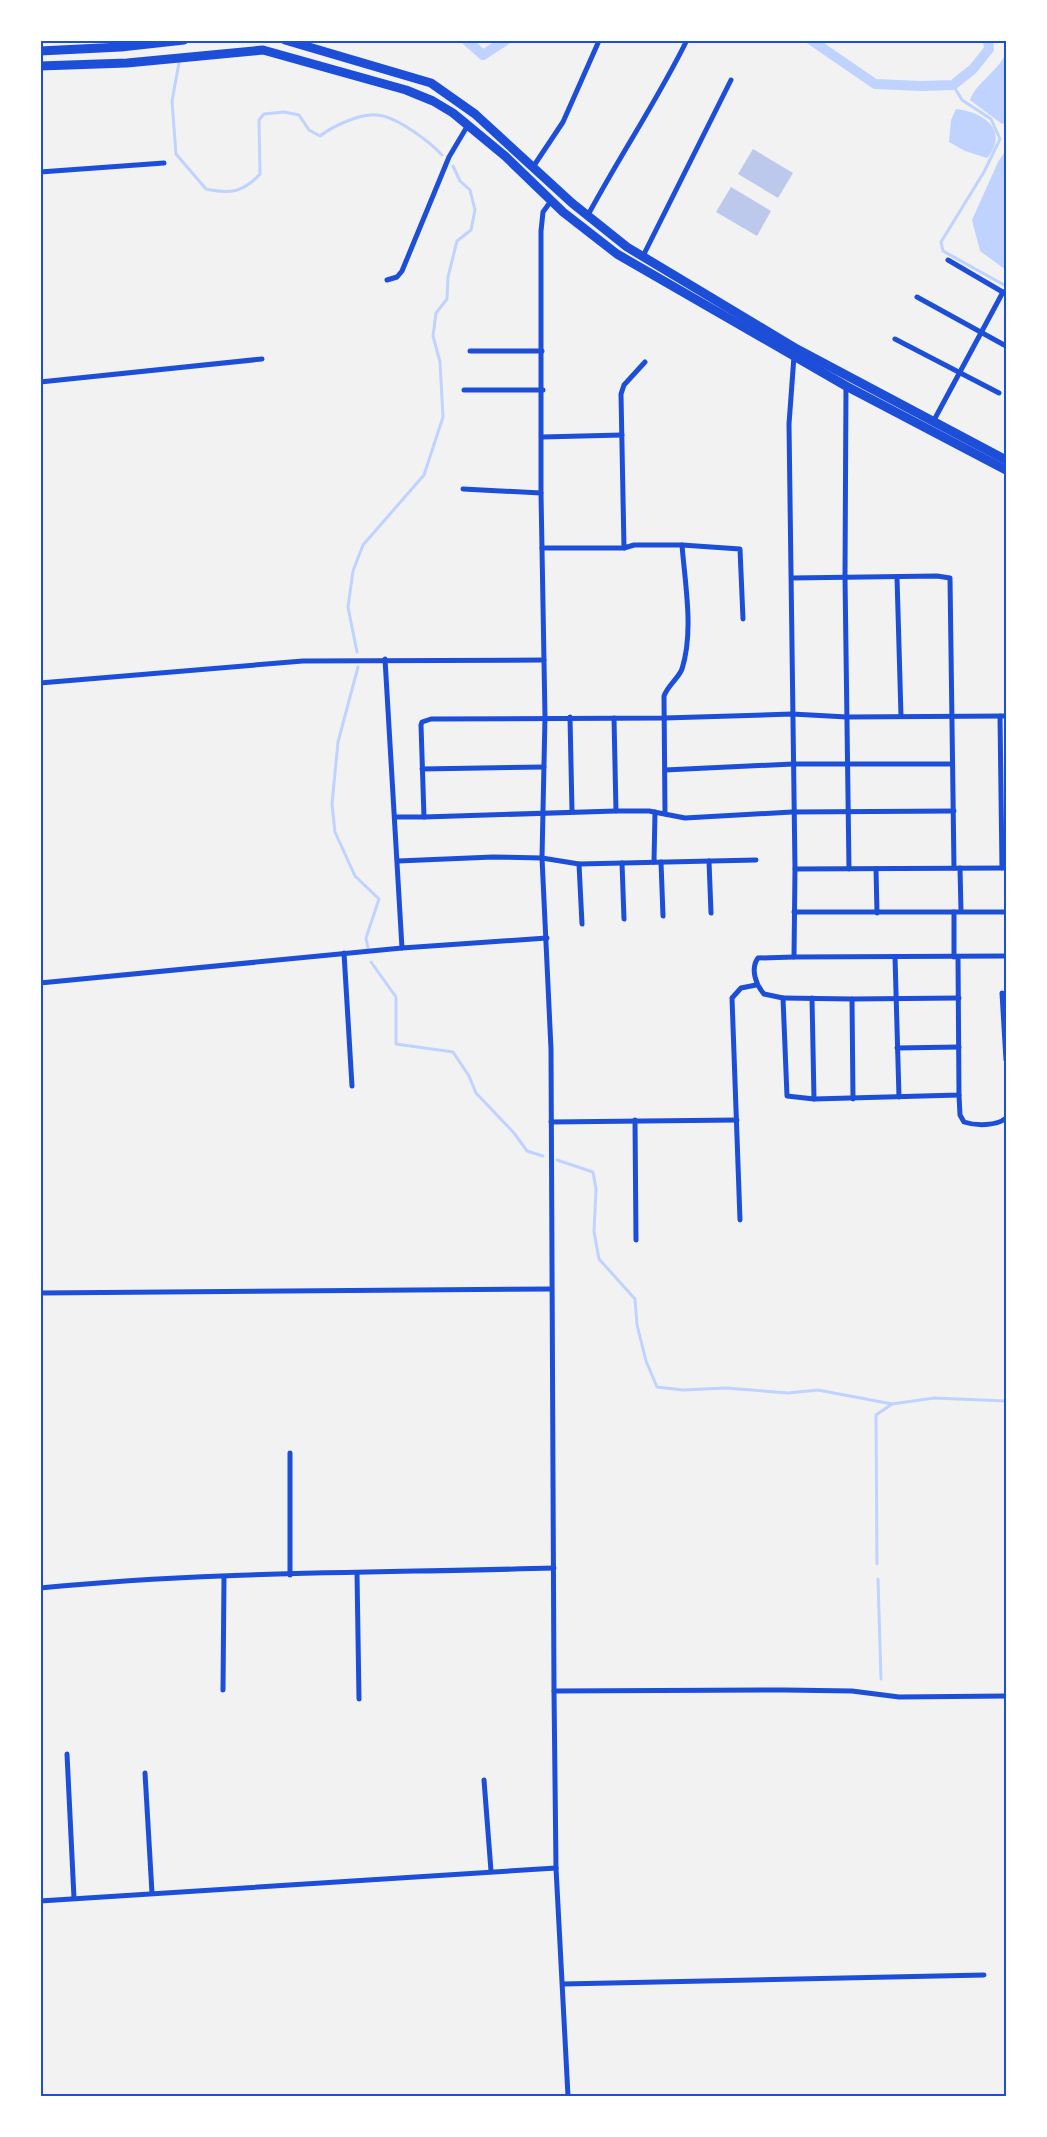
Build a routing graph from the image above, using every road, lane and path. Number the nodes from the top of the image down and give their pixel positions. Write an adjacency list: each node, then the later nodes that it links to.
1 (184, 40): 5 (highway)
2 (285, 40): 12 (highway)
3 (687, 40): 15 (street)
4 (598, 43): 12 (street)
5 (121, 47): 6 (highway); 7 (highway)
6 (40, 51)
7 (127, 63): 8 (highway); 10 (highway)
8 (40, 66)
9 (731, 80): 16 (street)
10 (468, 125): 14 (highway); 18 (street)
11 (164, 163): 13 (street)
12 (533, 167): 15 (highway)
13 (40, 172)
14 (551, 201): 25 (street); 26 (highway)
15 (587, 217): 16 (highway)
16 (643, 256): 35 (highway)
17 (948, 260): 19 (street)
18 (387, 280)
19 (1005, 293): 21 (street)
20 (917, 297): 21 (street)
21 (981, 332): 23 (street); 29 (street)
22 (895, 339): 29 (street)
23 (1006, 346)
24 (470, 351): 25 (street)
25 (542, 351): 33 (street)
26 (794, 356): 31 (highway); 47 (street)
27 (262, 359): 30 (street)
28 (645, 362): 36 (street)
29 (959, 373): 34 (street); 35 (street)
30 (40, 382)
31 (846, 386): 39 (highway); 45 (street)
32 (464, 390): 33 (street)
33 (543, 390): 37 (street)
34 (999, 393)
35 (933, 422): 38 (highway)
36 (622, 435): 37 (street); 44 (street)
37 (542, 437): 41 (street)
38 (1006, 460)
39 (1006, 470)
40 (463, 489): 41 (street)
41 (541, 493): 43 (street)
42 (682, 545): 44 (street); 48 (street); 60 (street)
43 (542, 548): 44 (street); 50 (street)
44 (624, 548)
45 (845, 577): 46 (street); 47 (street); 58 (street)
46 (897, 577): 53 (street); 54 (street)
47 (792, 578): 52 (street)
48 (743, 619)
49 (386, 659): 50 (street); 51 (street); 75 (street)
50 (544, 660): 56 (street)
51 (40, 683)
52 (792, 714): 58 (street); 60 (street); 61 (street)
53 (901, 716): 54 (street); 58 (street)
54 (952, 716): 55 (street); 63 (street)
55 (1003, 716): 85 (street)
56 (545, 717): 57 (street); 64 (street); 65 (street)
57 (570, 717): 59 (street); 70 (street)
58 (847, 717): 62 (street)
59 (614, 718): 60 (street); 67 (street)
60 (665, 718): 66 (street)
61 (793, 764): 62 (street); 66 (street); 72 (street)
62 (848, 764): 63 (street); 73 (street)
63 (952, 764): 68 (street)
64 (544, 767): 65 (street); 69 (street)
65 (422, 769): 76 (street)
66 (665, 770): 74 (street)
67 (616, 811): 70 (street); 71 (street)
68 (954, 811): 73 (street); 84 (street)
69 (543, 812): 70 (street); 76 (street); 77 (street)
70 (572, 812)
71 (655, 812): 74 (street); 81 (street)
72 (792, 812): 73 (street); 74 (street); 86 (street)
73 (849, 812): 87 (street)
74 (665, 814)
75 (395, 817): 76 (street); 79 (street)
76 (424, 817)
77 (542, 858): 79 (street); 83 (street); 97 (street)
78 (756, 860): 80 (street)
79 (398, 861): 98 (street)
80 (709, 861): 81 (street); 92 (street)
81 (658, 862): 82 (street); 94 (street)
82 (622, 863): 83 (street); 95 (street)
83 (579, 864): 96 (street)
84 (957, 868): 85 (street); 88 (street); 89 (street)
85 (1004, 868)
86 (795, 869): 87 (street); 90 (street)
87 (849, 869): 88 (street)
88 (876, 869): 93 (street)
89 (958, 911): 91 (street); 93 (street); 103 (street)
90 (794, 912): 93 (street); 101 (street)
91 (1006, 912)
92 (711, 913)
93 (877, 913)
94 (663, 916)
95 (624, 920)
96 (582, 924)
97 (548, 938): 98 (street); 123 (street)
98 (402, 948): 99 (street)
99 (344, 953): 104 (street); 115 (street)
100 (1006, 956): 103 (street)
101 (794, 957): 102 (street); 105 (street)
102 (895, 957): 103 (street); 111 (street)
103 (956, 957): 109 (street)
104 (40, 983)
105 (756, 986): 107 (street); 122 (street)
106 (1002, 993): 114 (street)
107 (783, 998): 108 (street); 118 (street)
108 (812, 998): 110 (street); 118 (street)
109 (959, 998): 111 (street); 112 (street)
110 (852, 999): 111 (street); 119 (street)
111 (895, 999): 113 (street)
112 (959, 1047): 113 (street); 116 (street)
113 (897, 1048): 117 (street)
114 (1006, 1060)
115 (352, 1086)
116 (959, 1095): 117 (street); 120 (street)
117 (899, 1097): 119 (street)
118 (814, 1099): 119 (street)
119 (853, 1099)
120 (1006, 1118)
121 (635, 1120): 122 (street); 123 (street); 125 (street)
122 (737, 1120): 124 (street)
123 (551, 1122): 126 (street)
124 (740, 1220)
125 (636, 1240)
126 (551, 1289): 127 (street); 129 (street)
127 (40, 1293)
128 (290, 1453): 131 (street)
129 (554, 1568): 130 (street); 135 (street)
130 (357, 1573): 131 (street); 137 (street)
131 (290, 1575): 132 (street)
132 (224, 1577): 133 (street); 134 (street)
133 (40, 1588)
134 (223, 1690)
135 (554, 1691): 136 (street); 141 (street)
136 (1006, 1696)
137 (359, 1699)
138 (67, 1754): 144 (street)
139 (145, 1773): 143 (street)
140 (484, 1780): 142 (street)
141 (556, 1868): 142 (street); 147 (street)
142 (491, 1871): 143 (street)
143 (152, 1893): 144 (street)
144 (74, 1898): 145 (street)
145 (40, 1901)
146 (984, 1975): 147 (street)
147 (563, 1984): 148 (street)
148 (568, 2097)

